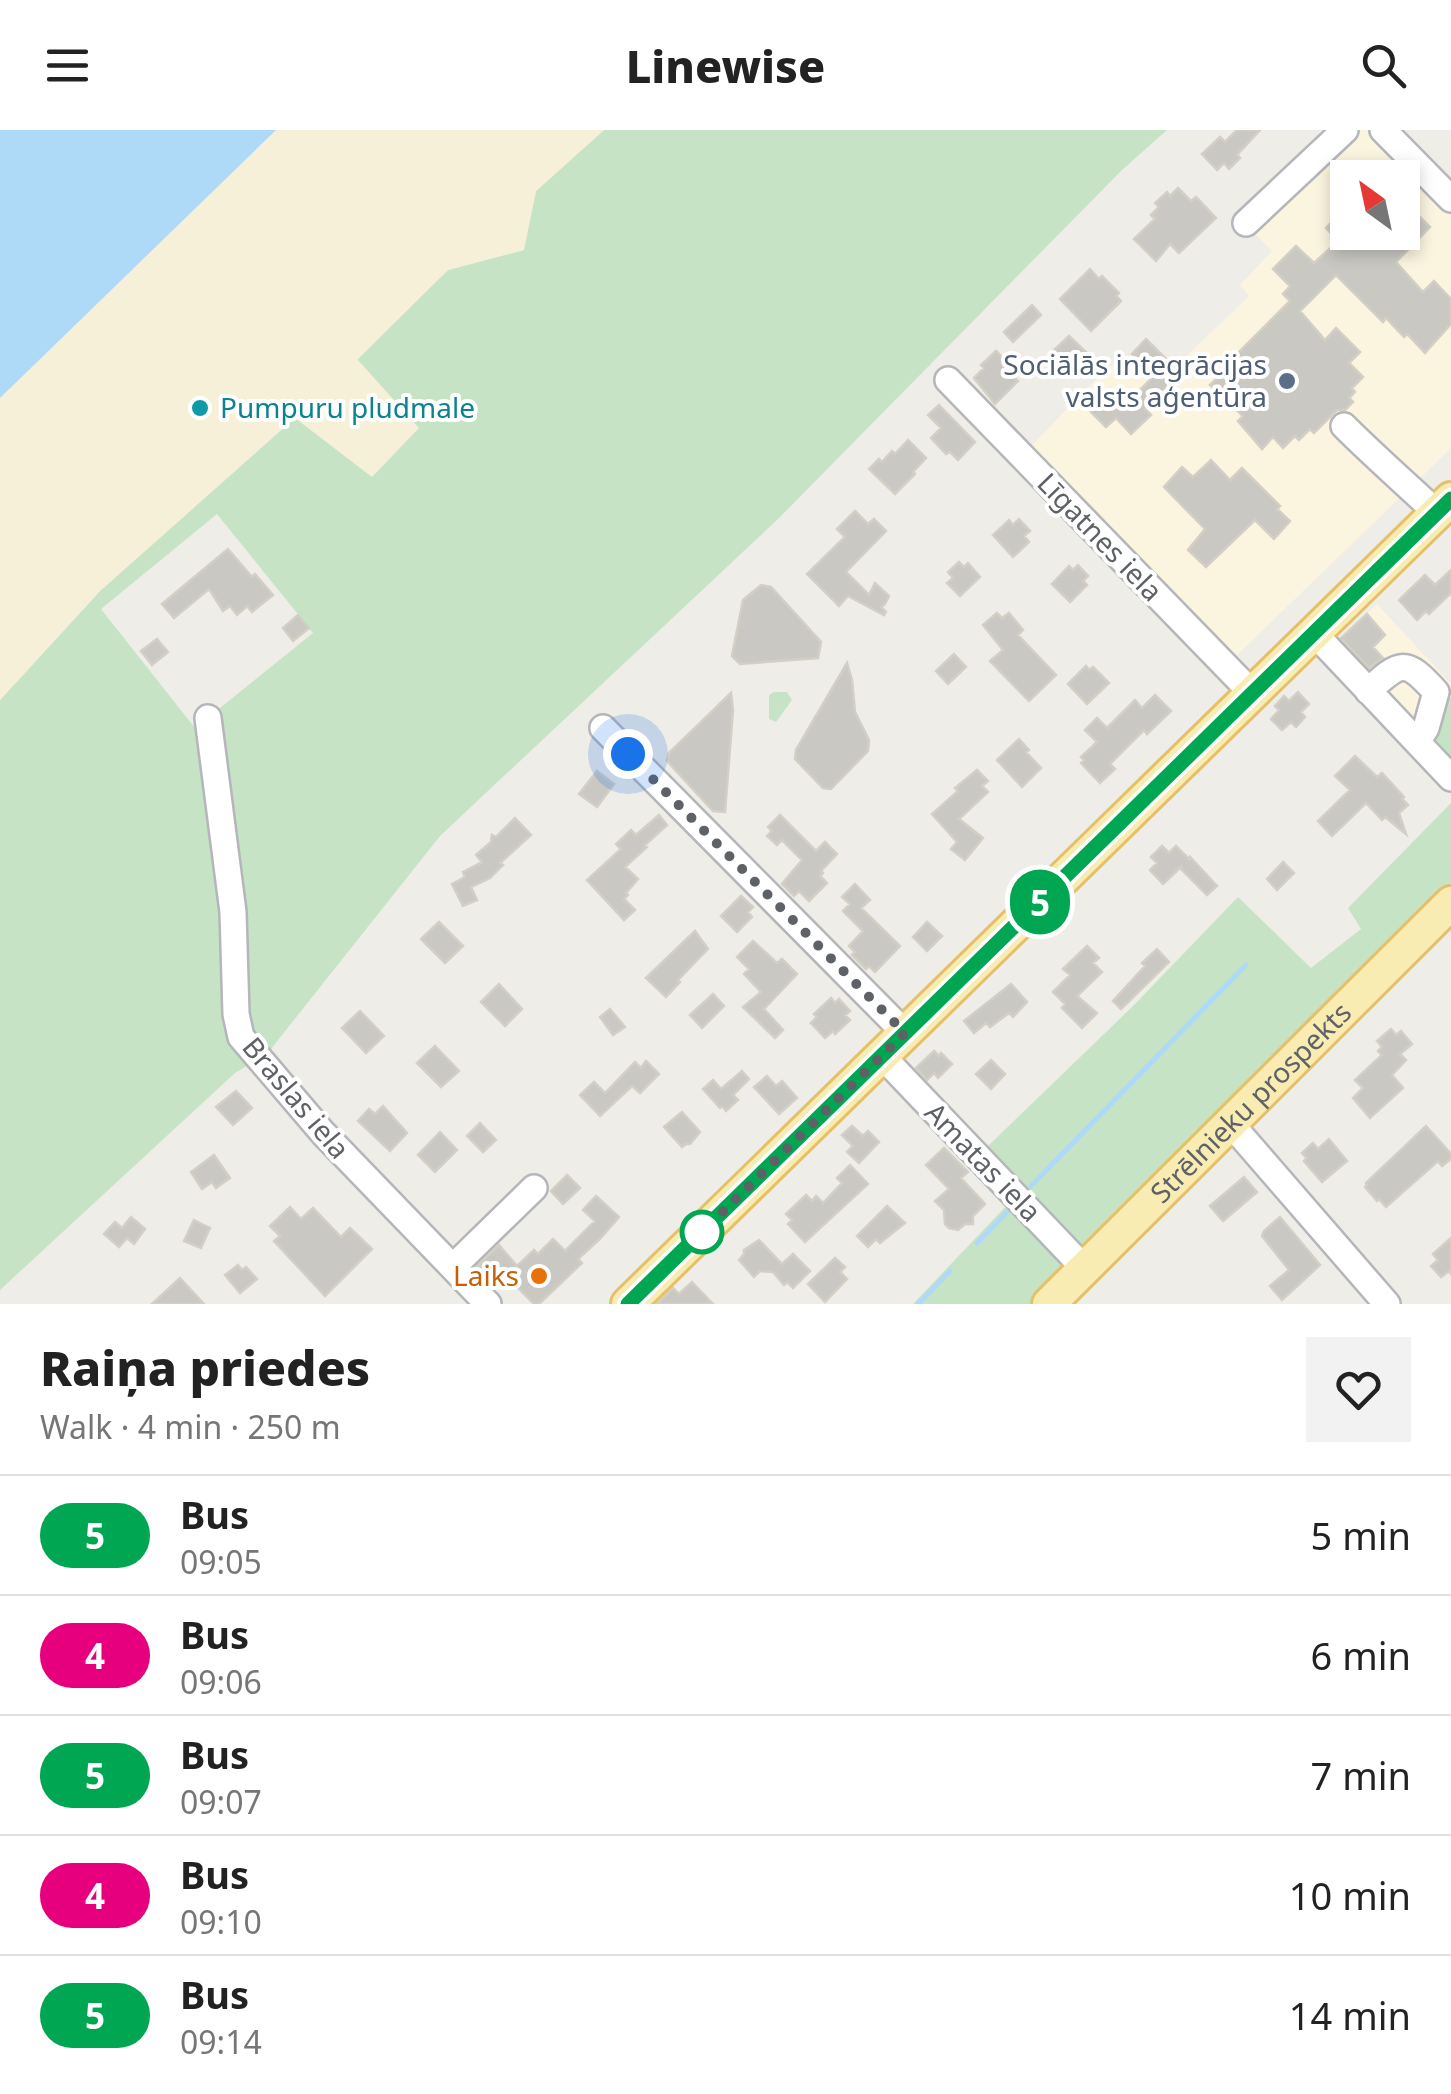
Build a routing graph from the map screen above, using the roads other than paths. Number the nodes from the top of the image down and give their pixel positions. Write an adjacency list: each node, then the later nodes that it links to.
1 (1345, 130): 4 (street)
2 (1383, 130): 3 (street)
3 (1451, 199)
4 (1246, 223)
5 (948, 380): 10 (street, Līgatnes iela)
6 (1344, 426): 7 (street)
7 (1444, 506): 8 (main road)
8 (1314, 634): 9 (street); 10 (main road)
9 (1368, 691): 13 (street); 13 (street)
10 (1252, 693): 16 (main road)
11 (208, 718): 19 (street, Braslas iela)
12 (603, 728): 16 (street, Amatas iela)
13 (1417, 742): 14 (street)
14 (1451, 778)
15 (1451, 903): 17 (main road, Strēlnieku prospekts)
16 (894, 1044): 20 (street, Amatas iela); 22 (main road)
17 (1230, 1124): 20 (main road, Strēlnieku prospekts); 24 (street)
18 (534, 1188): 19 (street)
19 (452, 1267): 21 (street, Braslas iela)
20 (1084, 1268): 23 (main road, Strēlnieku prospekts)
21 (488, 1304)
22 (628, 1304)
23 (1049, 1304)
24 (1387, 1304)

